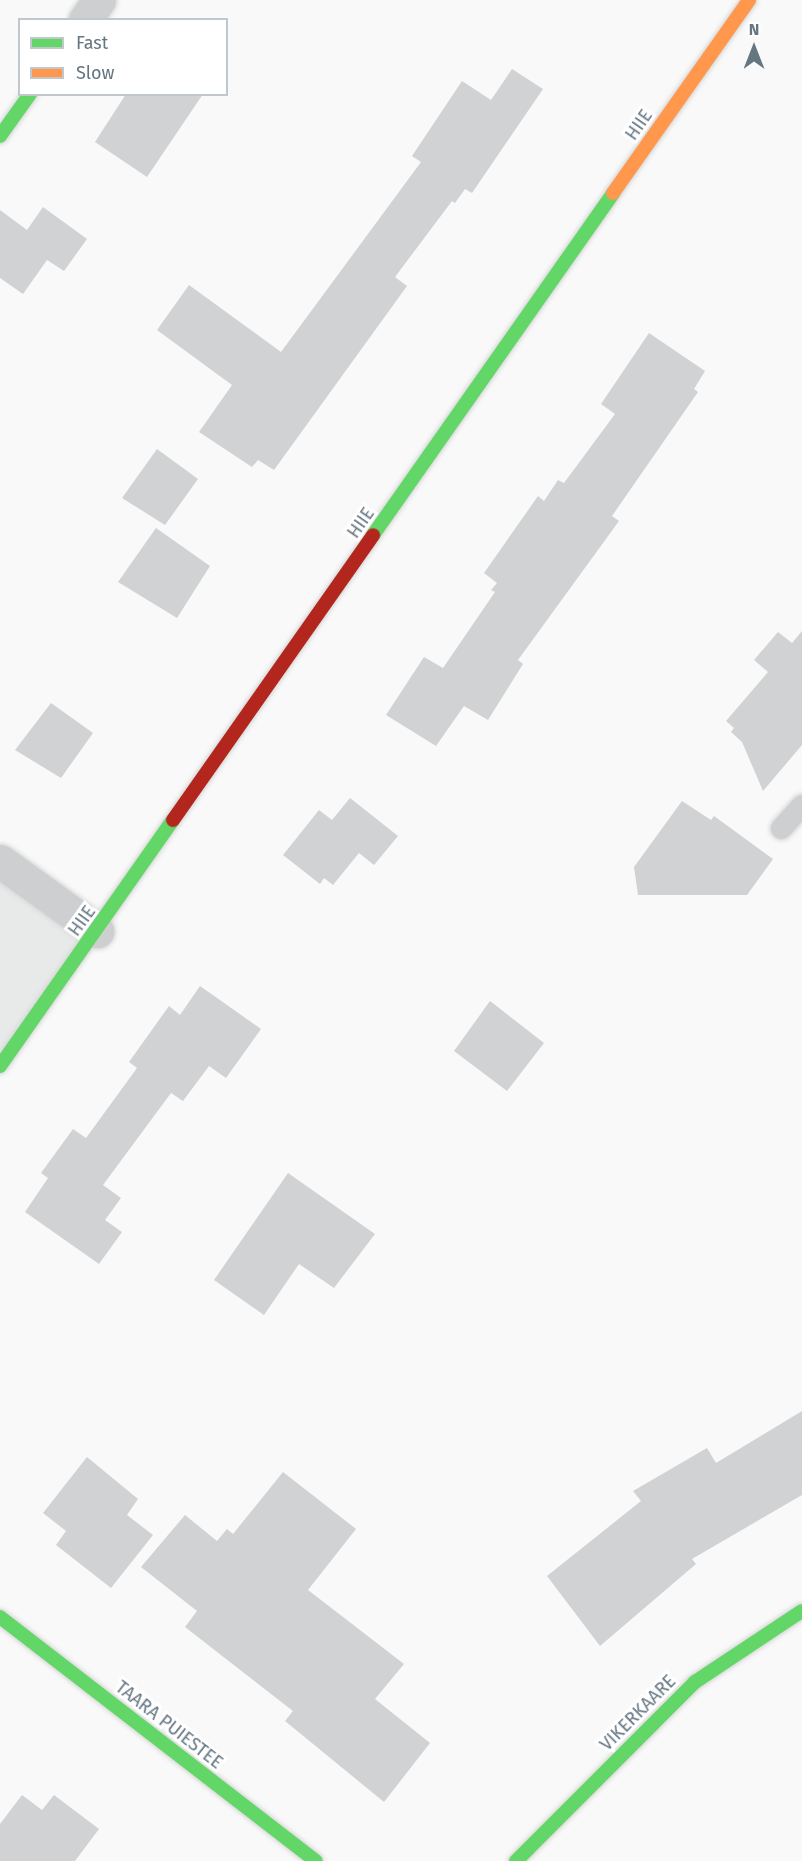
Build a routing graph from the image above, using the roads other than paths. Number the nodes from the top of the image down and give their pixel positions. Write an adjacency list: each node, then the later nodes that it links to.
1 (99, 0): 3 (street)
2 (749, 0): 9 (street, HIIE)
3 (86, 18)
4 (29, 96): 5 (street)
5 (0, 135)
6 (802, 805): 7 (lane)
7 (782, 828)
8 (0, 861): 9 (street)
9 (97, 931): 10 (street, HIIE)
10 (0, 1065)
11 (802, 1611): 14 (street, VIKERKAARE)
12 (0, 1617): 13 (street, TAARA PUIESTEE)
13 (316, 1861)
14 (516, 1861)

